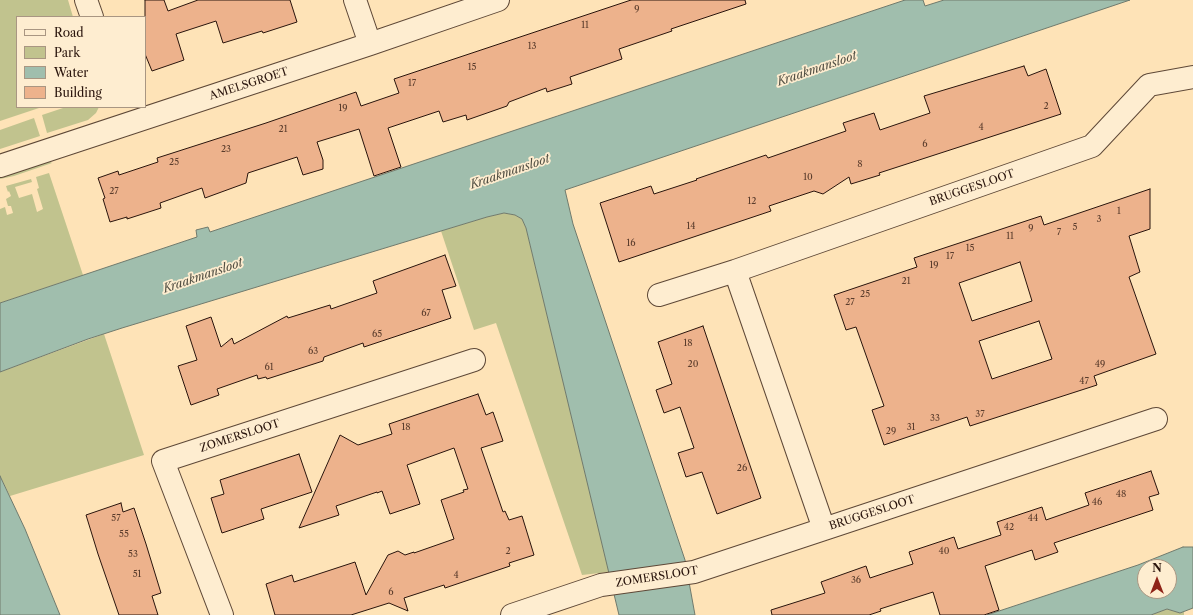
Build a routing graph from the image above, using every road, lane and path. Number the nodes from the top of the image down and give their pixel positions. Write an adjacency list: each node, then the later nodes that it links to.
1 (86, 0): 4 (street)
2 (354, 0): 5 (street)
3 (498, 0): 5 (street, AMELSGROET)
4 (92, 16)
5 (370, 44): 7 (street, AMELSGROET)
6 (1191, 78): 9 (street, BRUGGESLOOT)
7 (125, 115): 8 (street, AMELSGROET)
8 (0, 166)
9 (735, 271): 10 (street, BRUGGESLOOT); 13 (street, BRUGGESLOOT)
10 (659, 295)
11 (474, 360): 14 (street, ZOMERSLOOT)
12 (1156, 419): 13 (street, BRUGGESLOOT)
13 (824, 530): 15 (street, ZOMERSLOOT)
14 (222, 615)
15 (512, 615)

